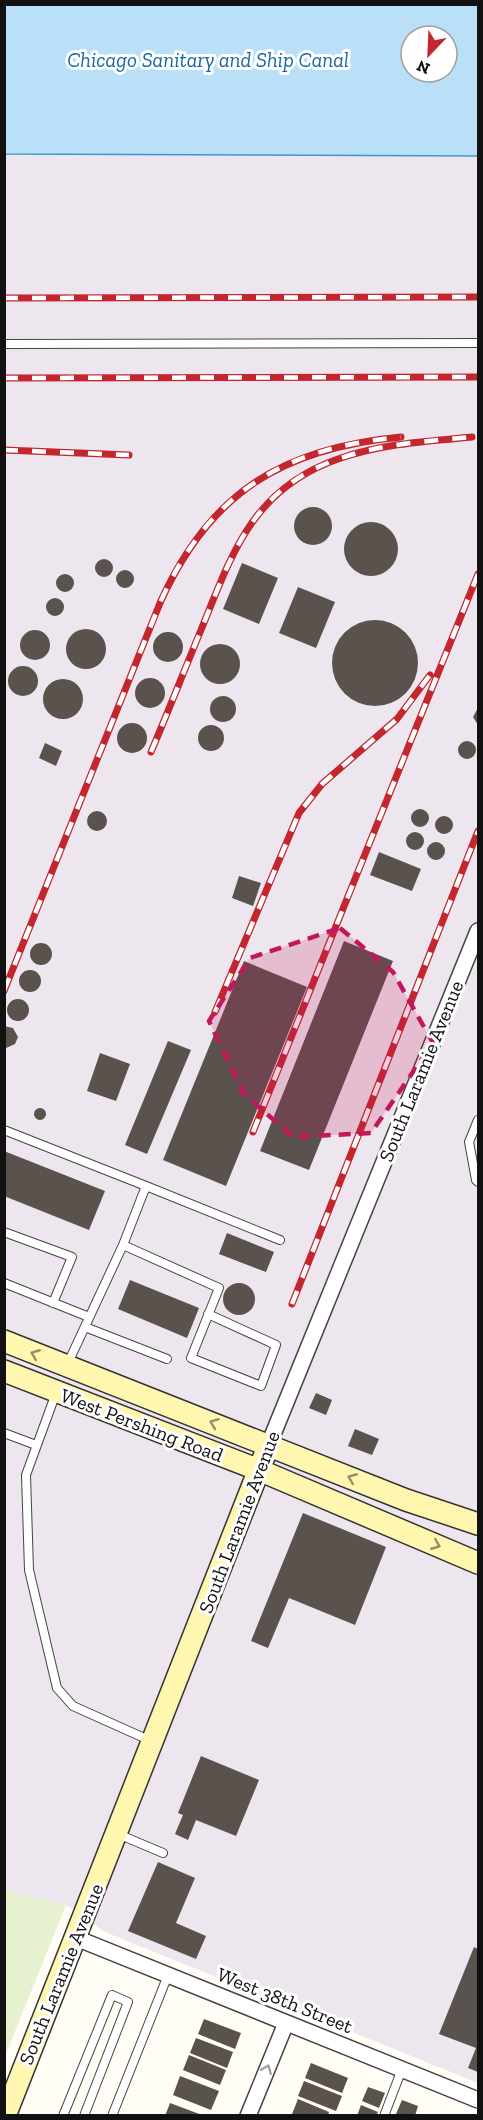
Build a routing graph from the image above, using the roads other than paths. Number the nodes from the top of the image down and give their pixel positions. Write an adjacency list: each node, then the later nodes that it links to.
1 (478, 343): 2 (lane)
2 (4, 344)
3 (478, 931): 22 (street, South Laramie Avenue)
4 (478, 1120): 6 (lane)
5 (4, 1130): 7 (lane)
6 (478, 1182)
7 (146, 1186): 9 (lane); 10 (lane)
8 (4, 1232): 12 (lane)
9 (280, 1240)
10 (123, 1245): 13 (lane); 14 (lane)
11 (4, 1283): 12 (lane)
12 (53, 1303): 14 (lane)
13 (208, 1314): 13 (lane)
14 (89, 1317): 15 (lane)
15 (85, 1327): 17 (lane); 18 (lane)
16 (4, 1341): 18 (main road, West Pershing Road, one-way to 16)
17 (167, 1359)
18 (66, 1366): 20 (main road); 22 (main road, West Pershing Road, one-way to 18)
19 (4, 1371): 20 (main road, West Pershing Road)
20 (56, 1392): 23 (lane); 24 (main road, West Pershing Road)
21 (4, 1433): 23 (lane)
22 (269, 1444): 24 (main road, South Laramie Avenue); 25 (main road, West Pershing Road, one-way to 22)
23 (36, 1445): 27 (lane)
24 (259, 1470): 26 (main road, West Pershing Road, one-way to 26); 27 (main road, South Laramie Avenue)
25 (478, 1524)
26 (478, 1563)
27 (153, 1742): 28 (main road, South Laramie Avenue)
28 (117, 1834): 29 (lane); 30 (main road, South Laramie Avenue)
29 (164, 1853)
30 (76, 1938): 31 (street, West 38th Street); 35 (main road, South Laramie Avenue)
31 (168, 1975): 32 (street, West 38th Street); 38 (lane)
32 (286, 2023): 33 (street, West 38th Street); 39 (street, one-way to 32)
33 (402, 2069): 34 (street, West 38th Street); 40 (lane)
34 (478, 2100)
35 (5, 2115)
36 (63, 2115): 37 (lane)
37 (84, 2115)
38 (112, 2115)
39 (248, 2115)
40 (384, 2115)

